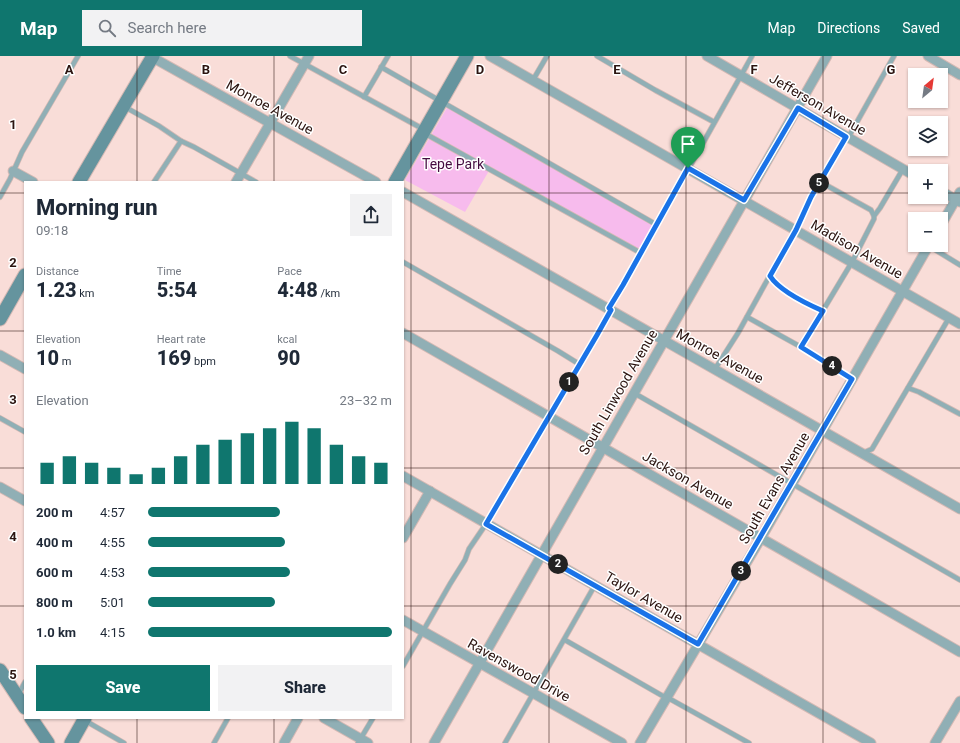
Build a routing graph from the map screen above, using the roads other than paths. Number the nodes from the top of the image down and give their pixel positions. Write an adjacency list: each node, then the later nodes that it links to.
1 (78, 56): 30 (lane)
2 (152, 56): 21 (street); 24 (street, Monroe Avenue)
3 (290, 56): 14 (lane)
4 (388, 56): 15 (lane)
5 (467, 56): 20 (street)
6 (490, 56): 18 (street, Madison Avenue)
7 (547, 56): 18 (lane)
8 (597, 56): 23 (lane)
9 (707, 56): 16 (street, Jefferson Avenue)
10 (752, 56): 16 (lane)
11 (828, 56): 22 (street, South Linwood Avenue)
12 (894, 56): 26 (lane)
13 (928, 56): 17 (street)
14 (307, 60): 19 (lane); 24 (street)
15 (382, 67): 19 (lane); 20 (lane)
16 (740, 75): 22 (street, Jefferson Avenue); 23 (lane)
17 (960, 75)
18 (532, 80): 28 (street, Madison Avenue)
19 (364, 98): 25 (lane)
20 (441, 101): 25 (street); 47 (lane)
21 (124, 106): 27 (lane); 34 (street)
22 (798, 108): 26 (street, Jefferson Avenue); 44 (street, South Linwood Avenue)
23 (714, 122): 28 (lane)
24 (270, 123): 32 (street); 37 (street, Monroe Avenue)
25 (424, 131): 38 (street); 51 (lane)
26 (847, 137): 29 (street, Jefferson Avenue); 39 (lane)
27 (181, 141): 32 (lane); 35 (lane)
28 (688, 168): 44 (street, Madison Avenue); 47 (lane)
29 (903, 169): 31 (street, Jefferson Avenue); 46 (lane)
30 (13, 171): 33 (street); 42 (lane)
31 (908, 172)
32 (238, 178): 36 (lane)
33 (31, 181)
34 (80, 181)
35 (155, 181)
36 (252, 181)
37 (374, 181)
38 (396, 181)
39 (819, 184): 46 (lane); 48 (lane)
40 (404, 193): 58 (street, Monroe Avenue)
41 (948, 194): 43 (street)
42 (0, 197)
43 (959, 198): 45 (street)
44 (744, 200): 48 (street, Madison Avenue); 65 (street, South Linwood Avenue)
45 (948, 214)
46 (874, 216): 52 (lane)
47 (657, 225): 51 (lane)
48 (796, 230): 52 (street, Madison Avenue); 55 (lane)
49 (925, 252): 57 (street, South Evans Avenue)
50 (940, 252): 54 (lane)
51 (641, 253): 58 (lane)
52 (852, 262): 57 (street, Madison Avenue); 59 (lane)
53 (404, 263): 68 (lane)
54 (960, 264)
55 (770, 276): 59 (lane); 60 (lane)
56 (24, 278): 62 (street)
57 (903, 291): 61 (street, Madison Avenue); 71 (street, South Evans Avenue)
58 (610, 309): 65 (street, Monroe Avenue); 68 (lane)
59 (823, 311): 66 (lane)
60 (747, 317): 66 (lane); 70 (lane)
61 (949, 317): 63 (street, Madison Avenue); 72 (lane)
62 (0, 319)
63 (960, 324)
64 (404, 334): 75 (street, Jackson Avenue)
65 (664, 340): 70 (street, Monroe Avenue); 73 (street, South Linwood Avenue)
66 (801, 347): 71 (lane)
67 (0, 355): 69 (street)
68 (579, 364): 75 (lane)
69 (24, 368)
70 (715, 369): 77 (street, Monroe Avenue)
71 (852, 379): 77 (street, South Evans Avenue)
72 (908, 388): 74 (lane); 80 (lane)
73 (634, 393): 79 (street, South Linwood Avenue); 82 (lane)
74 (960, 414)
75 (549, 416): 79 (street, Jackson Avenue); 87 (lane)
76 (0, 418): 78 (lane)
77 (823, 430): 80 (street, Monroe Avenue); 82 (street, South Evans Avenue)
78 (24, 431)
79 (603, 447): 89 (street, Jackson Avenue); 90 (street, South Linwood Avenue)
80 (863, 453): 86 (street, Monroe Avenue)
81 (404, 477): 84 (street, Taylor Avenue)
82 (792, 483): 89 (street, South Evans Avenue); 91 (lane)
83 (0, 487): 85 (street)
84 (430, 491): 87 (street, Taylor Avenue); 88 (street)
85 (24, 500)
86 (960, 509)
87 (486, 524): 90 (street, Taylor Avenue); 94 (lane)
88 (404, 536)
89 (761, 538): 96 (street, South Evans Avenue); 97 (street, Jackson Avenue)
90 (541, 555): 92 (street, Taylor Avenue); 99 (street, South Linwood Avenue)
91 (960, 580)
92 (595, 585): 95 (lane); 96 (street, Taylor Avenue)
93 (404, 621): 94 (street, Ravenswood Drive)
94 (423, 631): 98 (lane); 99 (street, Ravenswood Drive)
95 (565, 640): 102 (lane); 104 (lane)
96 (698, 644): 104 (street, South Evans Avenue); 124 (street, Taylor Avenue)
97 (960, 652)
98 (404, 664)
99 (479, 664): 102 (street, Ravenswood Drive); 119 (street, South Linwood Avenue)
100 (0, 670): 103 (street)
101 (24, 684): 103 (lane)
102 (534, 694): 120 (lane); 121 (street, Ravenswood Drive)
103 (17, 697): 106 (street)
104 (666, 698): 122 (street, South Evans Avenue); 123 (lane)
105 (960, 701): 125 (street)
106 (24, 707)
107 (32, 719): 114 (street)
108 (84, 719): 115 (street); 116 (lane)
109 (227, 719): 117 (lane)
110 (297, 719): 118 (street)
111 (326, 719): 113 (street)
112 (373, 719): 113 (lane)
113 (362, 742)
114 (48, 743)
115 (71, 743)
116 (124, 743)
117 (214, 743)
118 (284, 743)
119 (434, 743)
120 (505, 743)
121 (622, 743)
122 (640, 743)
123 (748, 743)
124 (871, 743)
125 (935, 743)

